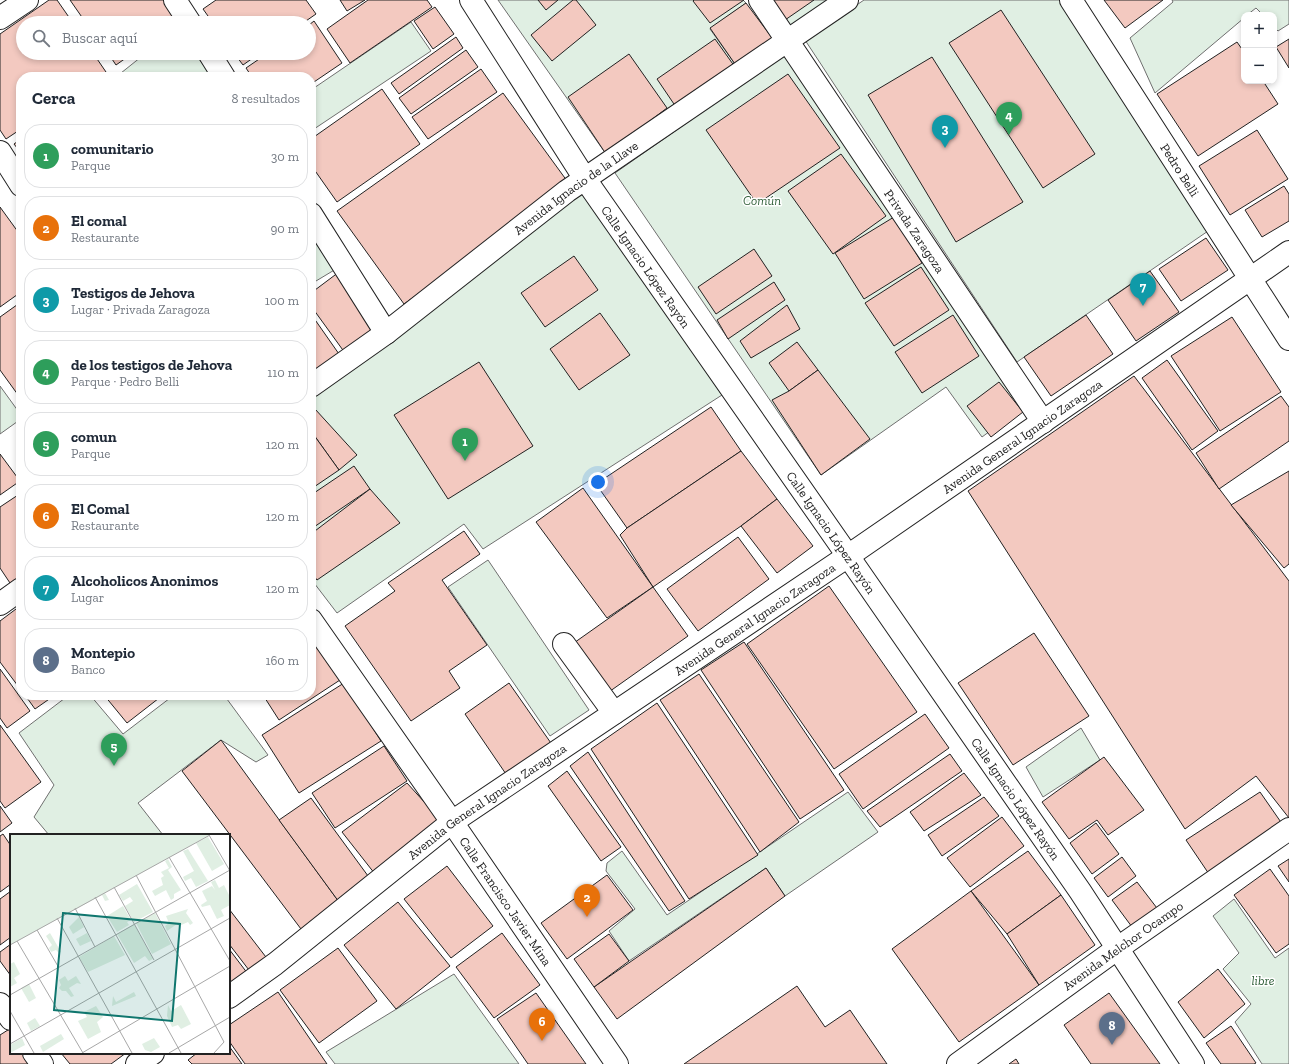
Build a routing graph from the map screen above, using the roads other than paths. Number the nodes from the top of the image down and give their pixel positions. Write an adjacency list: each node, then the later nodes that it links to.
1 (27, 0): 8 (street)
2 (176, 0): 7 (street)
3 (471, 0): 14 (street, Calle Ignacio López Rayón)
4 (760, 0): 9 (street, Privada Zaragoza)
5 (847, 0): 9 (street, Avenida Ignacio de la Llave)
6 (1071, 0): 17 (street, Pedro Belli)
7 (186, 16)
8 (0, 18)
9 (787, 40): 14 (street, Avenida Ignacio de la Llave); 21 (street, Privada Zaragoza)
10 (213, 60): 11 (street)
11 (221, 72)
12 (0, 152): 13 (street)
13 (16, 177)
14 (585, 179): 18 (street, Avenida Ignacio de la Llave); 22 (street, Calle Ignacio López Rayón)
15 (316, 222): 18 (street)
16 (1289, 252): 17 (street, Avenida General Ignacio Zaragoza)
17 (1251, 278): 19 (street, Pedro Belli); 21 (street, Avenida General Ignacio Zaragoza)
18 (386, 333): 20 (street, Avenida Ignacio de la Llave)
19 (1289, 339)
20 (316, 382)
21 (1043, 422): 22 (street, Avenida General Ignacio Zaragoza)
22 (848, 556): 25 (street, Avenida General Ignacio Zaragoza); 28 (street, Calle Ignacio López Rayón)
23 (316, 627): 26 (street, Calle Francisco Javier Mina)
24 (564, 644): 25 (street)
25 (614, 713): 26 (street, Avenida General Ignacio Zaragoza)
26 (452, 822): 29 (street, Avenida General Ignacio Zaragoza); 36 (street, Calle Francisco Javier Mina)
27 (1289, 830): 28 (street, Avenida Melchor Ocampo)
28 (1118, 948): 37 (street, Avenida Melchor Ocampo); 38 (street, Calle Ignacio López Rayón)
29 (230, 996)
30 (0, 1004): 31 (street)
31 (10, 1018)
32 (35, 1054): 34 (street)
33 (151, 1054): 35 (street)
34 (42, 1064)
35 (138, 1064)
36 (617, 1064)
37 (958, 1064)
38 (1193, 1064)

